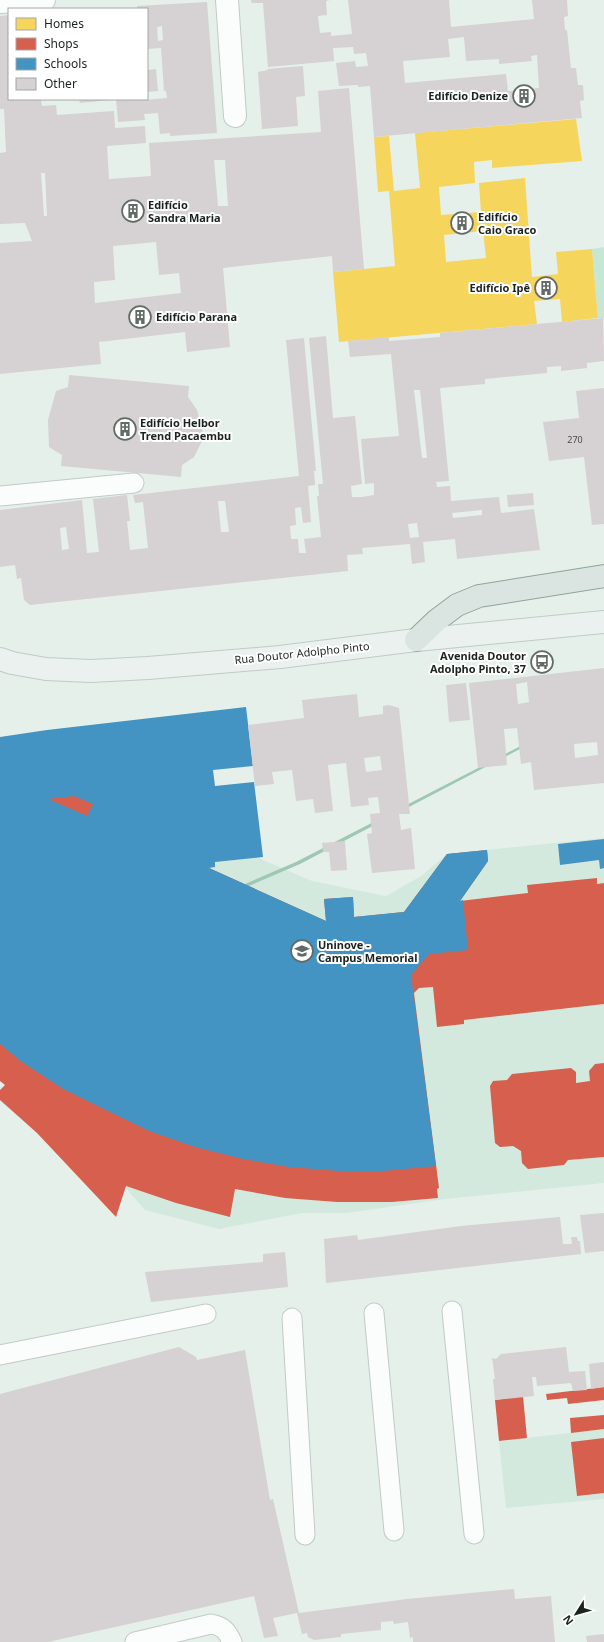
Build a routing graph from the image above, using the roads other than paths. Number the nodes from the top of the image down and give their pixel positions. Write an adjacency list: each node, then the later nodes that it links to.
1 (44, 0): 3 (street)
2 (227, 0): 4 (street)
3 (0, 2)
4 (235, 116)
5 (134, 483): 6 (lane)
6 (0, 496)
7 (604, 576): 9 (main road)
8 (604, 622): 9 (street, Rua Doutor Adolpho Pinto)
9 (416, 640): 10 (street, Rua Doutor Adolpho Pinto)
10 (0, 658)
11 (452, 1311): 17 (lane)
12 (374, 1313): 16 (lane)
13 (206, 1314): 15 (lane)
14 (292, 1318): 18 (lane)
15 (0, 1355)
16 (394, 1531)
17 (474, 1534)
18 (305, 1535)
19 (135, 1642): 20 (lane)
20 (232, 1642)

